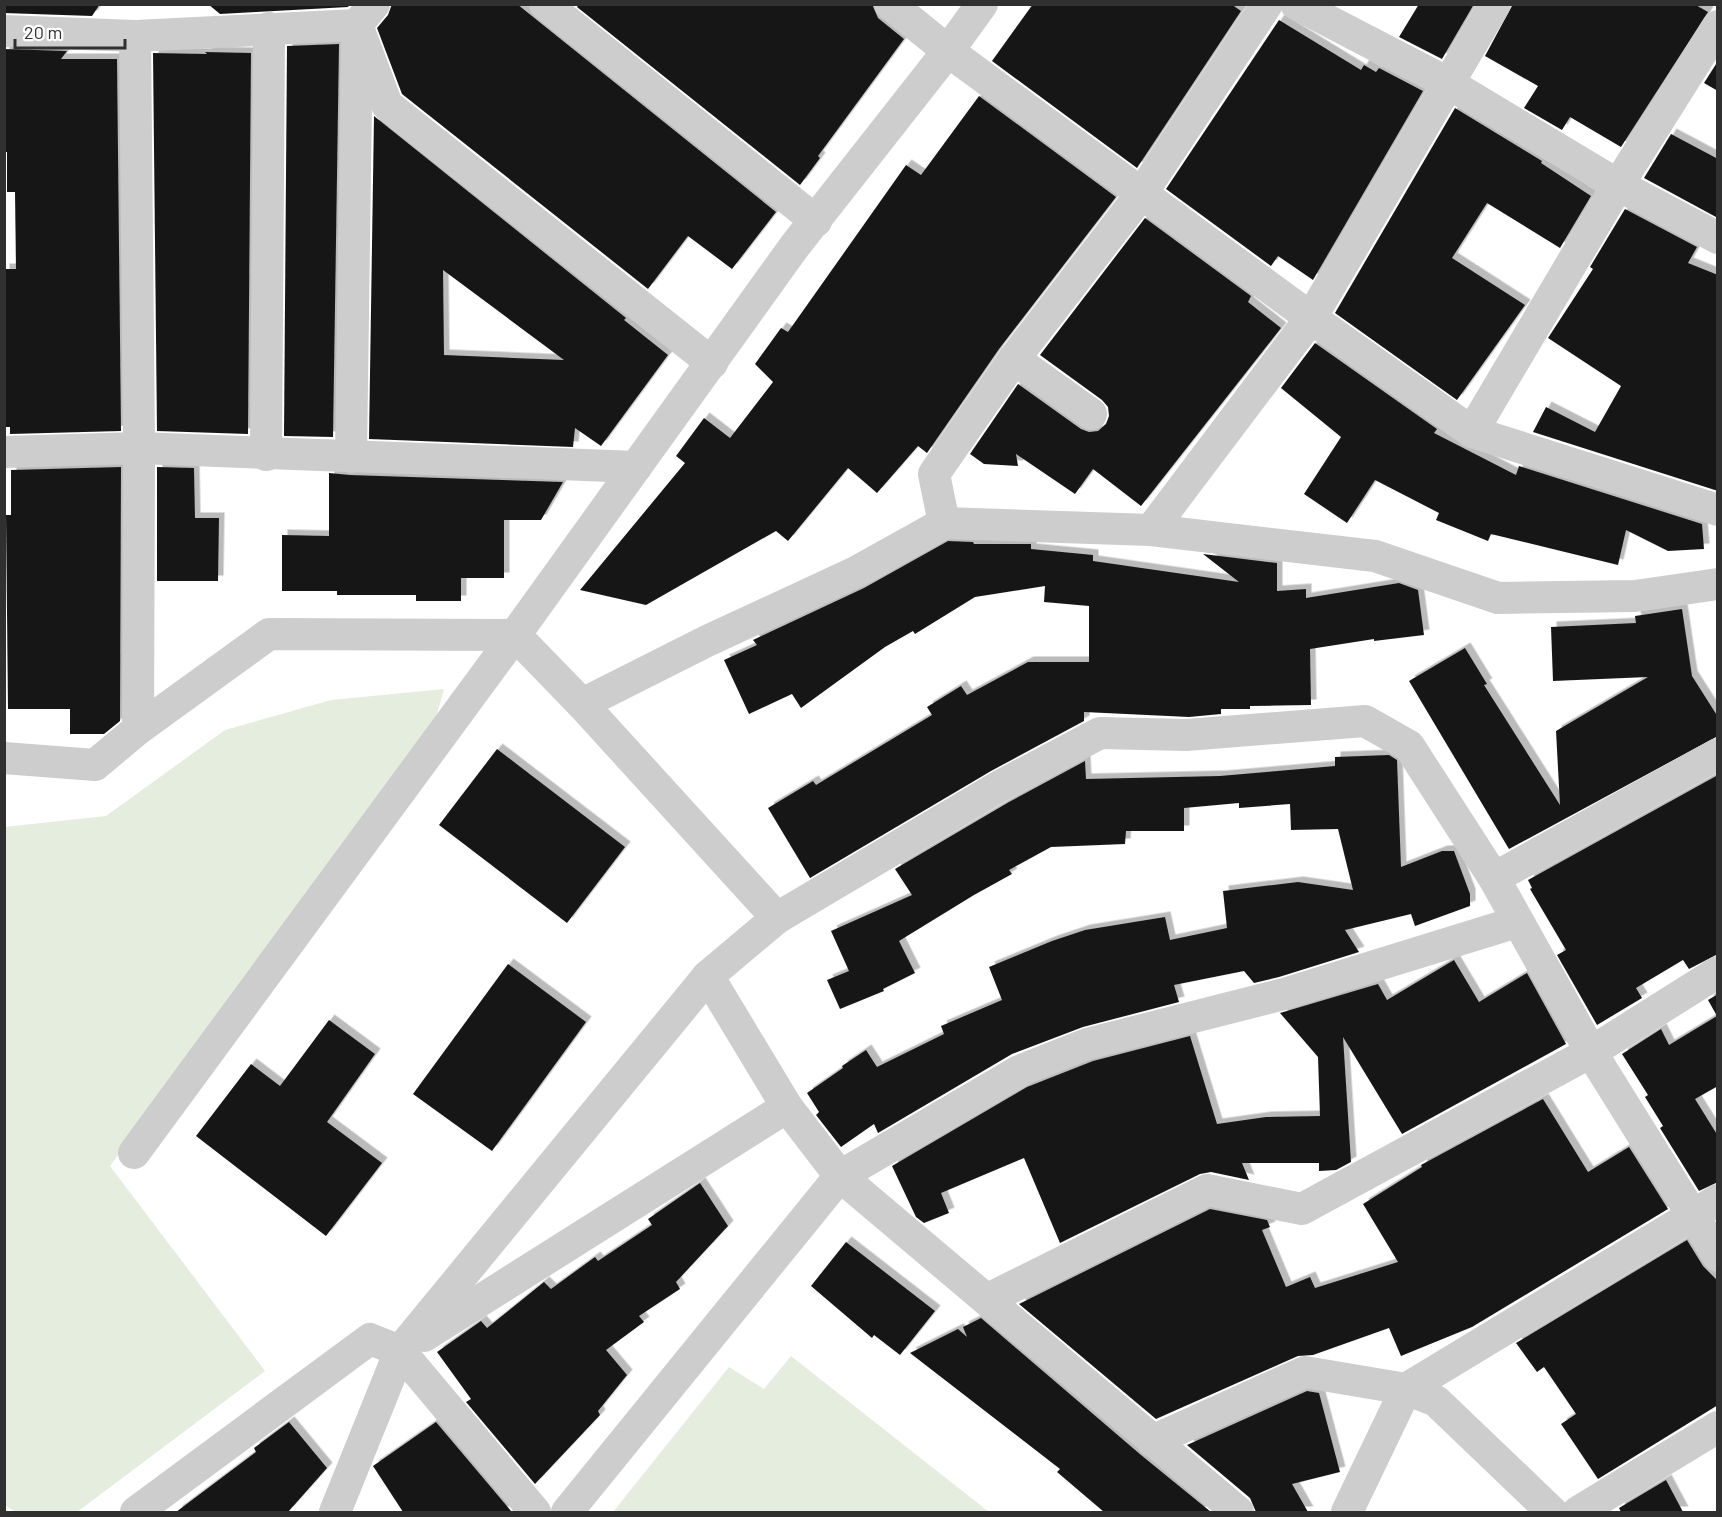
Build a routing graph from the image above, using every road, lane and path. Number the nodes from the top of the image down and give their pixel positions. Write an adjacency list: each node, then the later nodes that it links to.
1 (545, 4): 16 (street)
2 (890, 4): 12 (street)
3 (982, 4): 12 (street)
4 (1267, 4): 15 (street)
5 (1296, 4): 13 (street)
6 (1495, 4): 13 (street)
7 (365, 15): 9 (street); 20 (street); 26 (street)
8 (1718, 26): 14 (street)
9 (269, 28): 11 (street); 25 (street)
10 (4, 31): 11 (street)
11 (135, 36): 23 (street)
12 (948, 51): 15 (street); 16 (street)
13 (1448, 83): 14 (street); 18 (street)
14 (1618, 185): 17 (street); 22 (street)
15 (1142, 193): 18 (street); 19 (street)
16 (816, 221): 20 (street)
17 (1718, 238)
18 (1311, 318): 22 (street); 30 (street)
19 (1014, 359): 21 (street); 29 (street)
20 (712, 363): 27 (street)
21 (1091, 414)
22 (1472, 432): 28 (street)
23 (140, 448): 24 (street); 25 (street); 34 (street)
24 (4, 452)
25 (266, 455): 26 (street)
26 (351, 457): 27 (street)
27 (636, 467): 32 (street)
28 (1718, 510)
29 (945, 523): 30 (street); 33 (street)
30 (1151, 530): 31 (street)
31 (1718, 584)
32 (515, 635): 33 (street); 34 (street); 44 (street)
33 (582, 704): 38 (street)
34 (138, 729): 36 (street)
35 (1718, 754): 37 (street)
36 (4, 758)
37 (1494, 878): 38 (street); 39 (street)
38 (777, 918): 41 (street)
39 (1517, 922): 42 (street); 45 (street)
40 (1718, 972): 42 (street)
41 (708, 975): 43 (street); 50 (street)
42 (1591, 1052): 47 (street); 49 (street)
43 (787, 1107): 45 (street); 50 (street)
44 (134, 1153)
45 (840, 1176): 49 (street); 57 (street)
46 (1718, 1200): 47 (street)
47 (1691, 1215): 48 (street); 51 (street)
48 (1718, 1256)
49 (988, 1299): 53 (street)
50 (400, 1351): 54 (street); 55 (street); 56 (street)
51 (1406, 1389): 53 (street); 59 (street); 60 (street)
52 (1718, 1427): 61 (street)
53 (1152, 1441): 58 (street)
54 (136, 1512)
55 (335, 1512)
56 (535, 1512)
57 (567, 1512)
58 (1238, 1512)
59 (1347, 1512)
60 (1552, 1512)
61 (1578, 1512)

